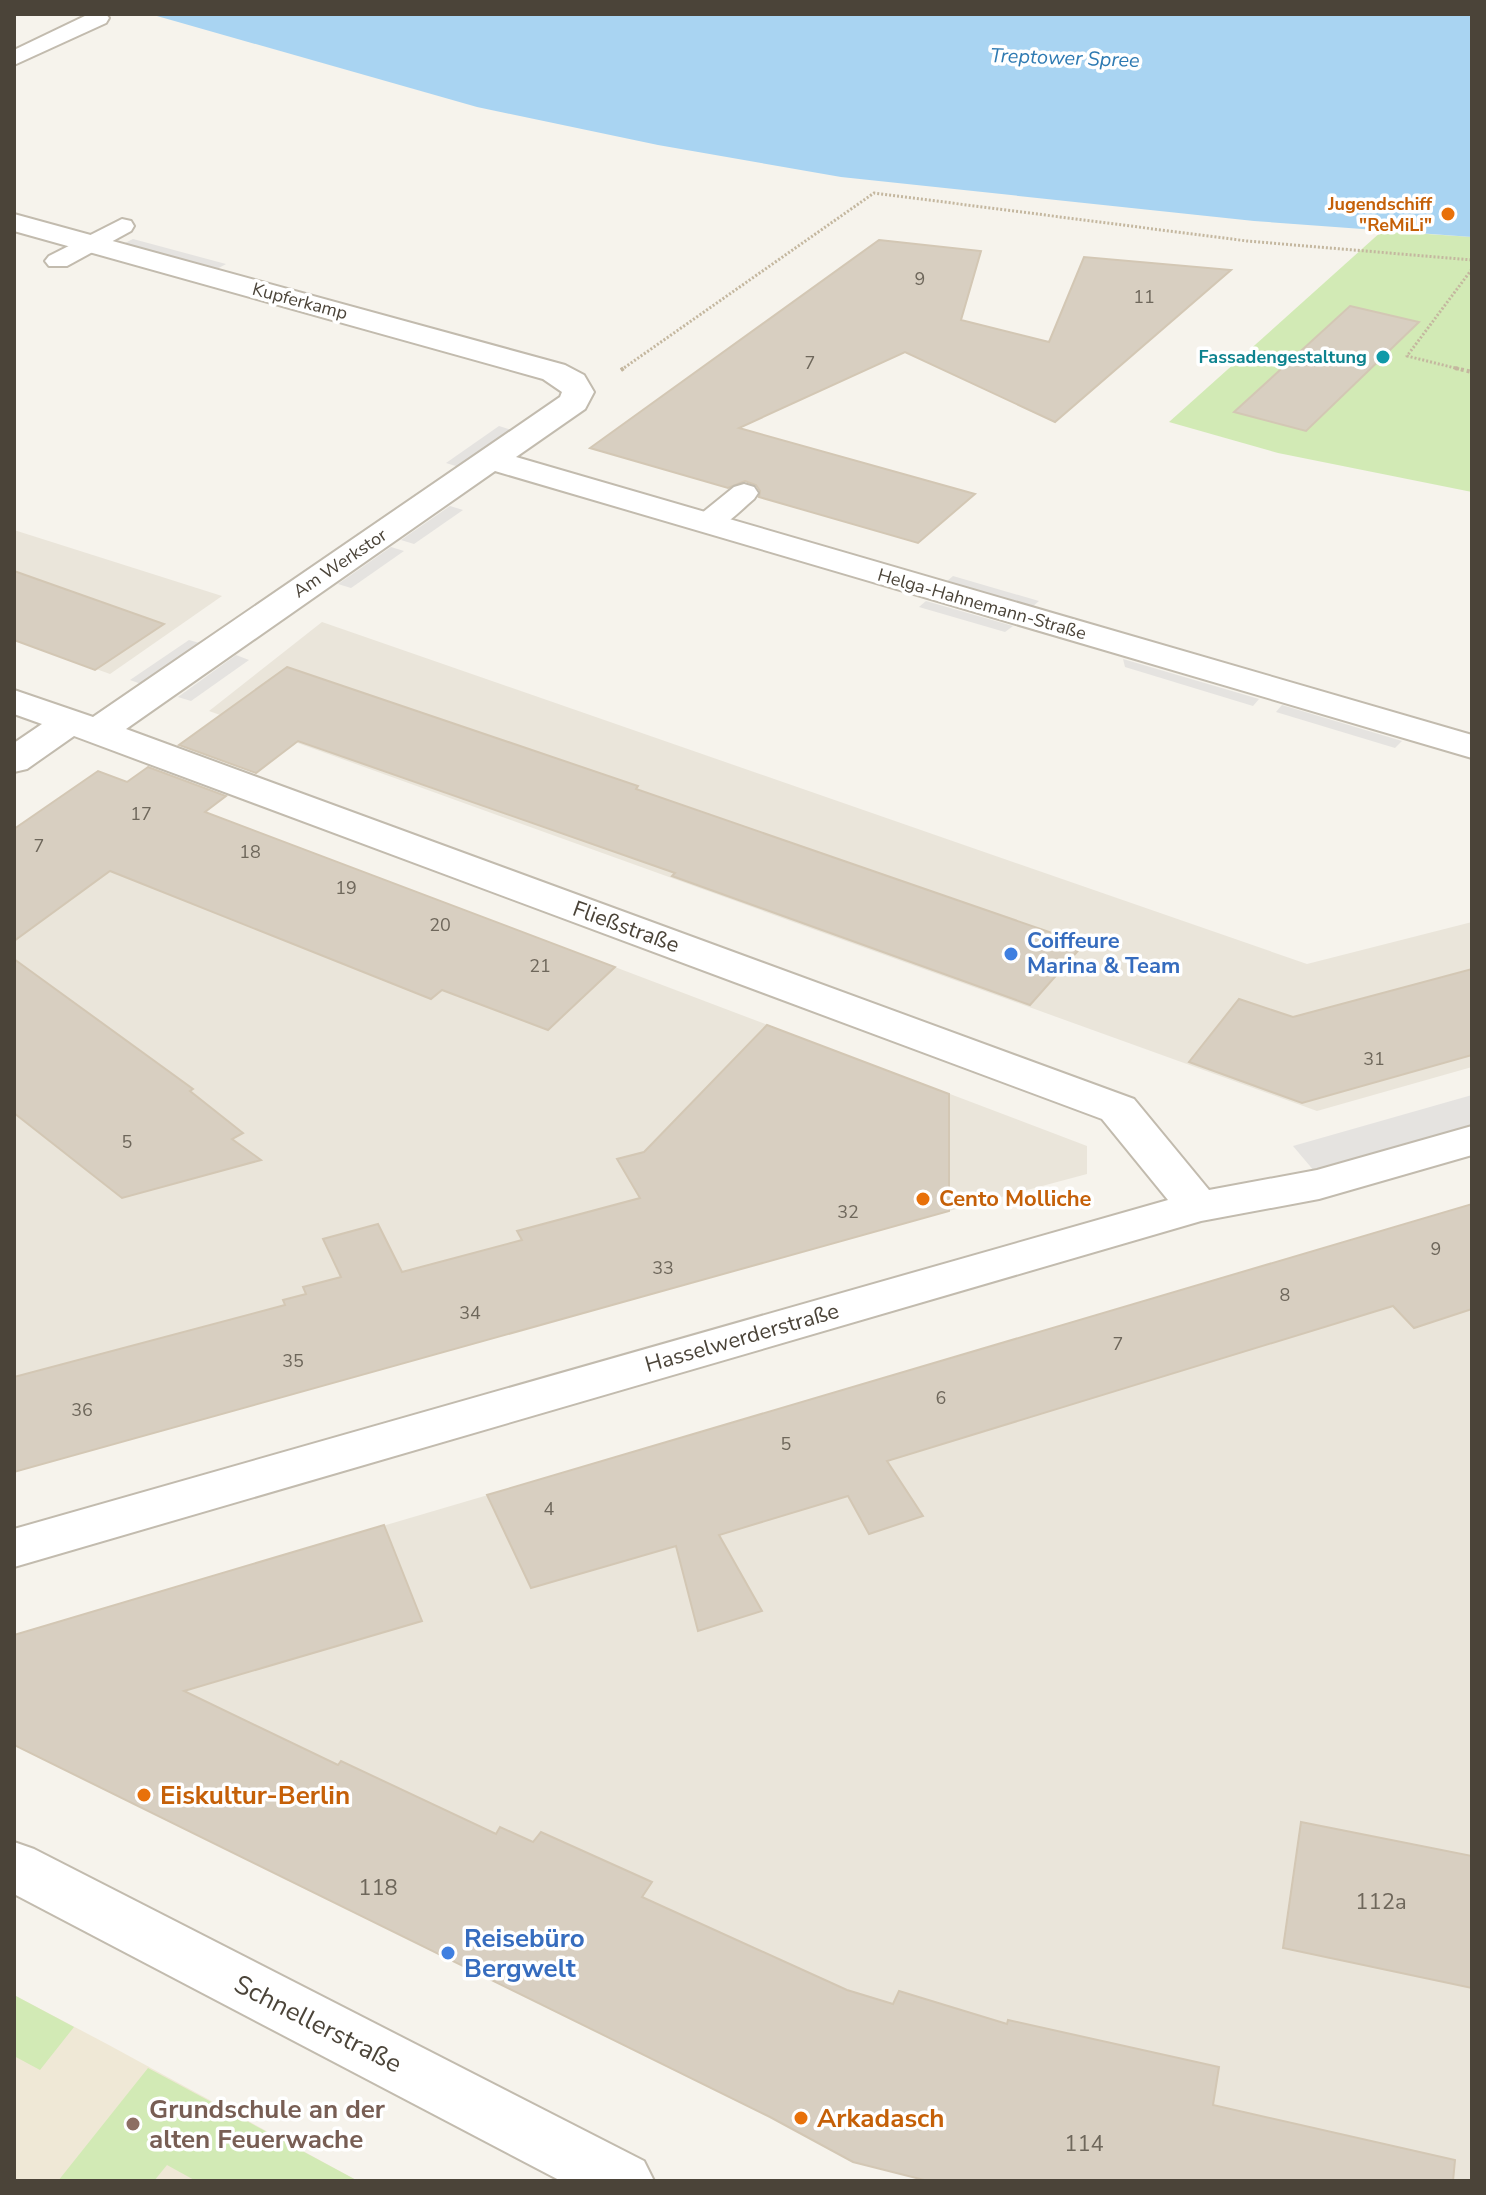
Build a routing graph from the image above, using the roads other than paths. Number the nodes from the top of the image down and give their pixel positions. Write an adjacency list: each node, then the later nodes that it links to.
1 (98, 18): 2 (lane)
2 (14, 58)
3 (14, 222): 5 (street, Kupferkamp)
4 (122, 226): 5 (lane)
5 (90, 244): 6 (lane); 7 (street, Kupferkamp)
6 (58, 261)
7 (578, 392): 8 (street, Am Werkstor)
8 (491, 460): 10 (street, Helga-Hahnemann-Straße); 12 (street, Am Werkstor)
9 (744, 493): 10 (lane)
10 (707, 523): 13 (street, Helga-Hahnemann-Straße)
11 (14, 701): 12 (street, Fließstraße)
12 (84, 726): 14 (street, Am Werkstor); 16 (street, Fließstraße)
13 (1472, 747)
14 (14, 761)
15 (1472, 1140): 16 (street, Hasselwerderstraße)
16 (1198, 1207): 17 (street, Hasselwerderstraße)
17 (14, 1548)
18 (14, 1866): 19 (street, Schnellerstraße)
19 (622, 2181)

